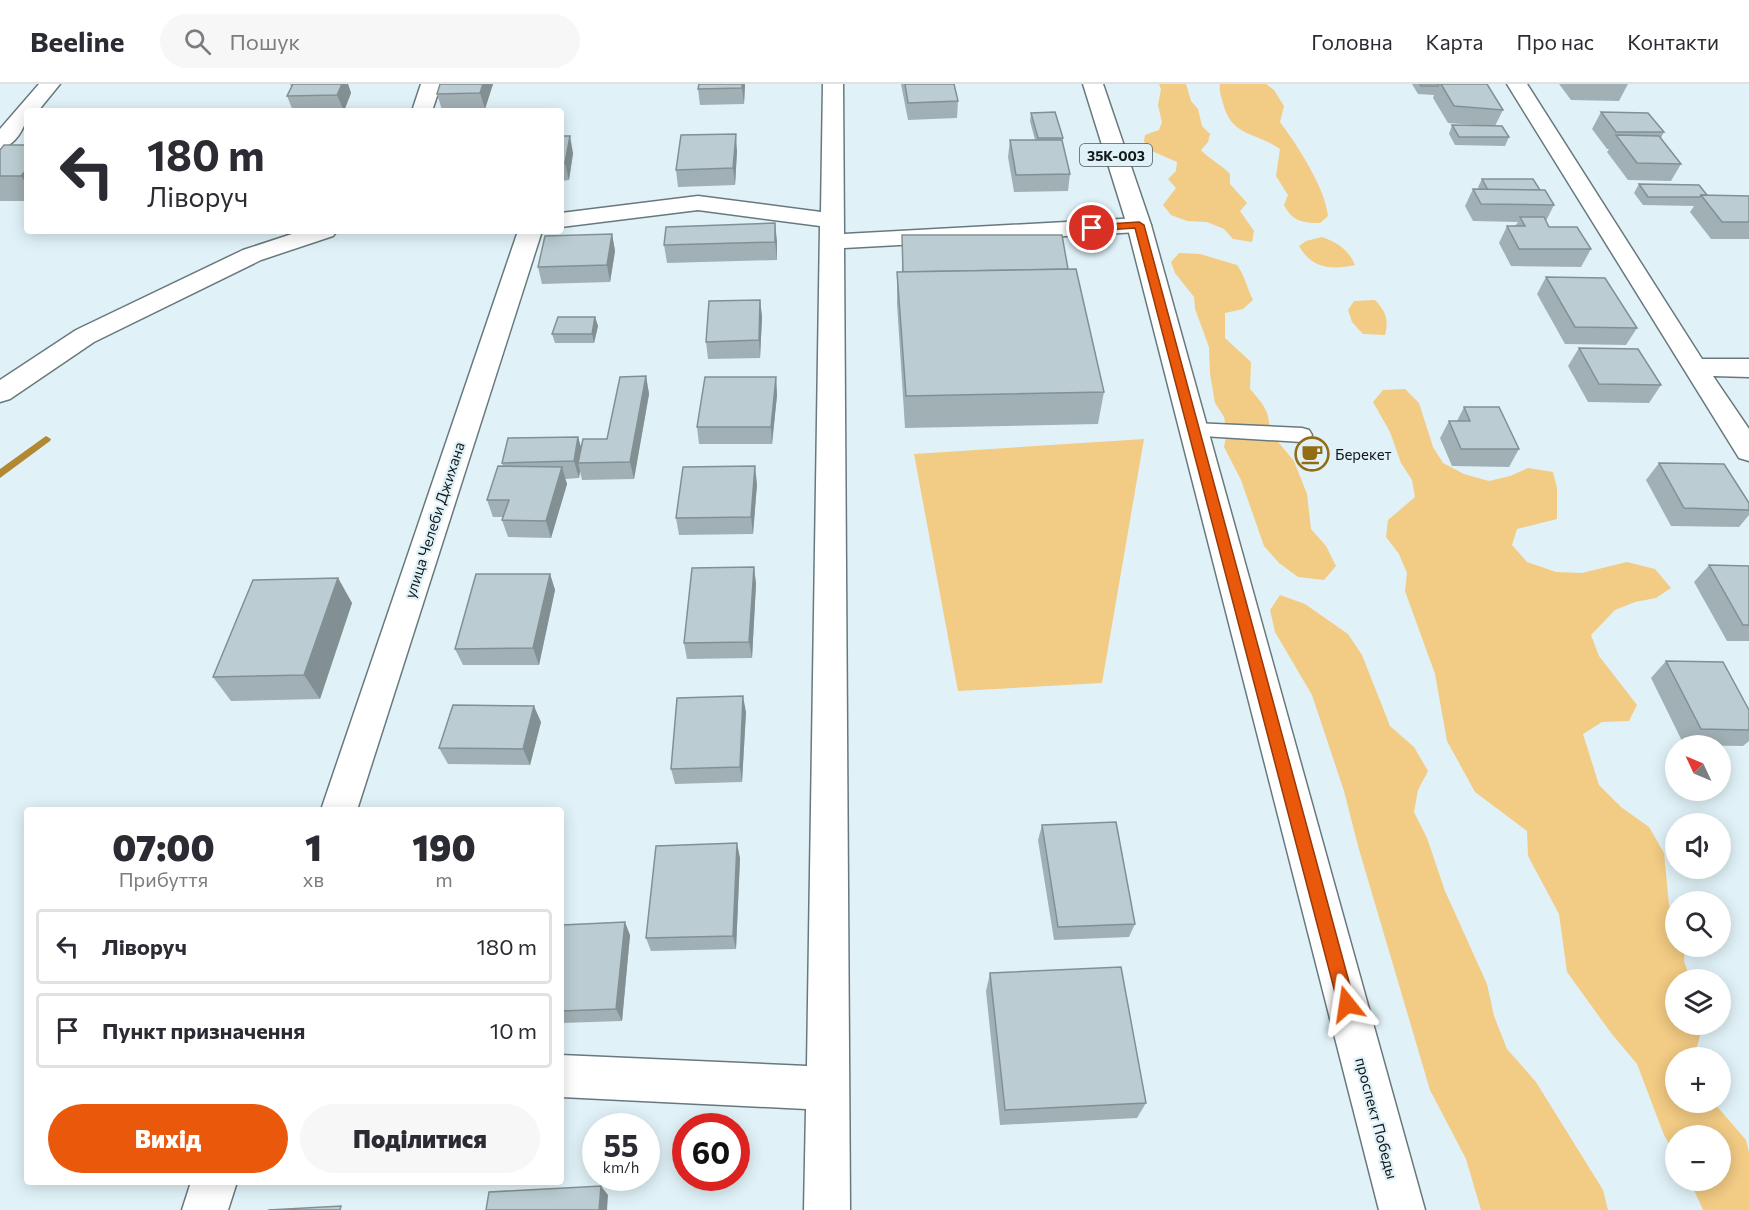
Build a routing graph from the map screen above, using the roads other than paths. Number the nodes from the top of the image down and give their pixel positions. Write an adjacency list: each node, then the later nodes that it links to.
1 (50, 84): 6 (street)
2 (431, 84): 7 (street)
3 (832, 84): 12 (street)
4 (1093, 84): 11 (street, 35К-003)
5 (1517, 84): 15 (street)
6 (30, 108)
7 (423, 108)
8 (24, 115): 9 (street)
9 (0, 143)
10 (564, 220): 12 (street)
11 (1139, 225): 12 (street); 18 (street, проспект Победы / 35К-003)
12 (832, 231): 23 (street)
13 (316, 234): 17 (street)
14 (529, 234): 21 (street, улица Челеби Джихана)
15 (1694, 367): 16 (street); 20 (street)
16 (1749, 368)
17 (0, 393)
18 (1193, 430): 19 (lane); 27 (street, проспект Победы / 35К-003)
19 (1302, 435)
20 (1749, 451)
21 (340, 807)
22 (564, 1076): 23 (street)
23 (827, 1088): 26 (street)
24 (213, 1185): 25 (street)
25 (205, 1210)
26 (827, 1210)
27 (1402, 1210)

